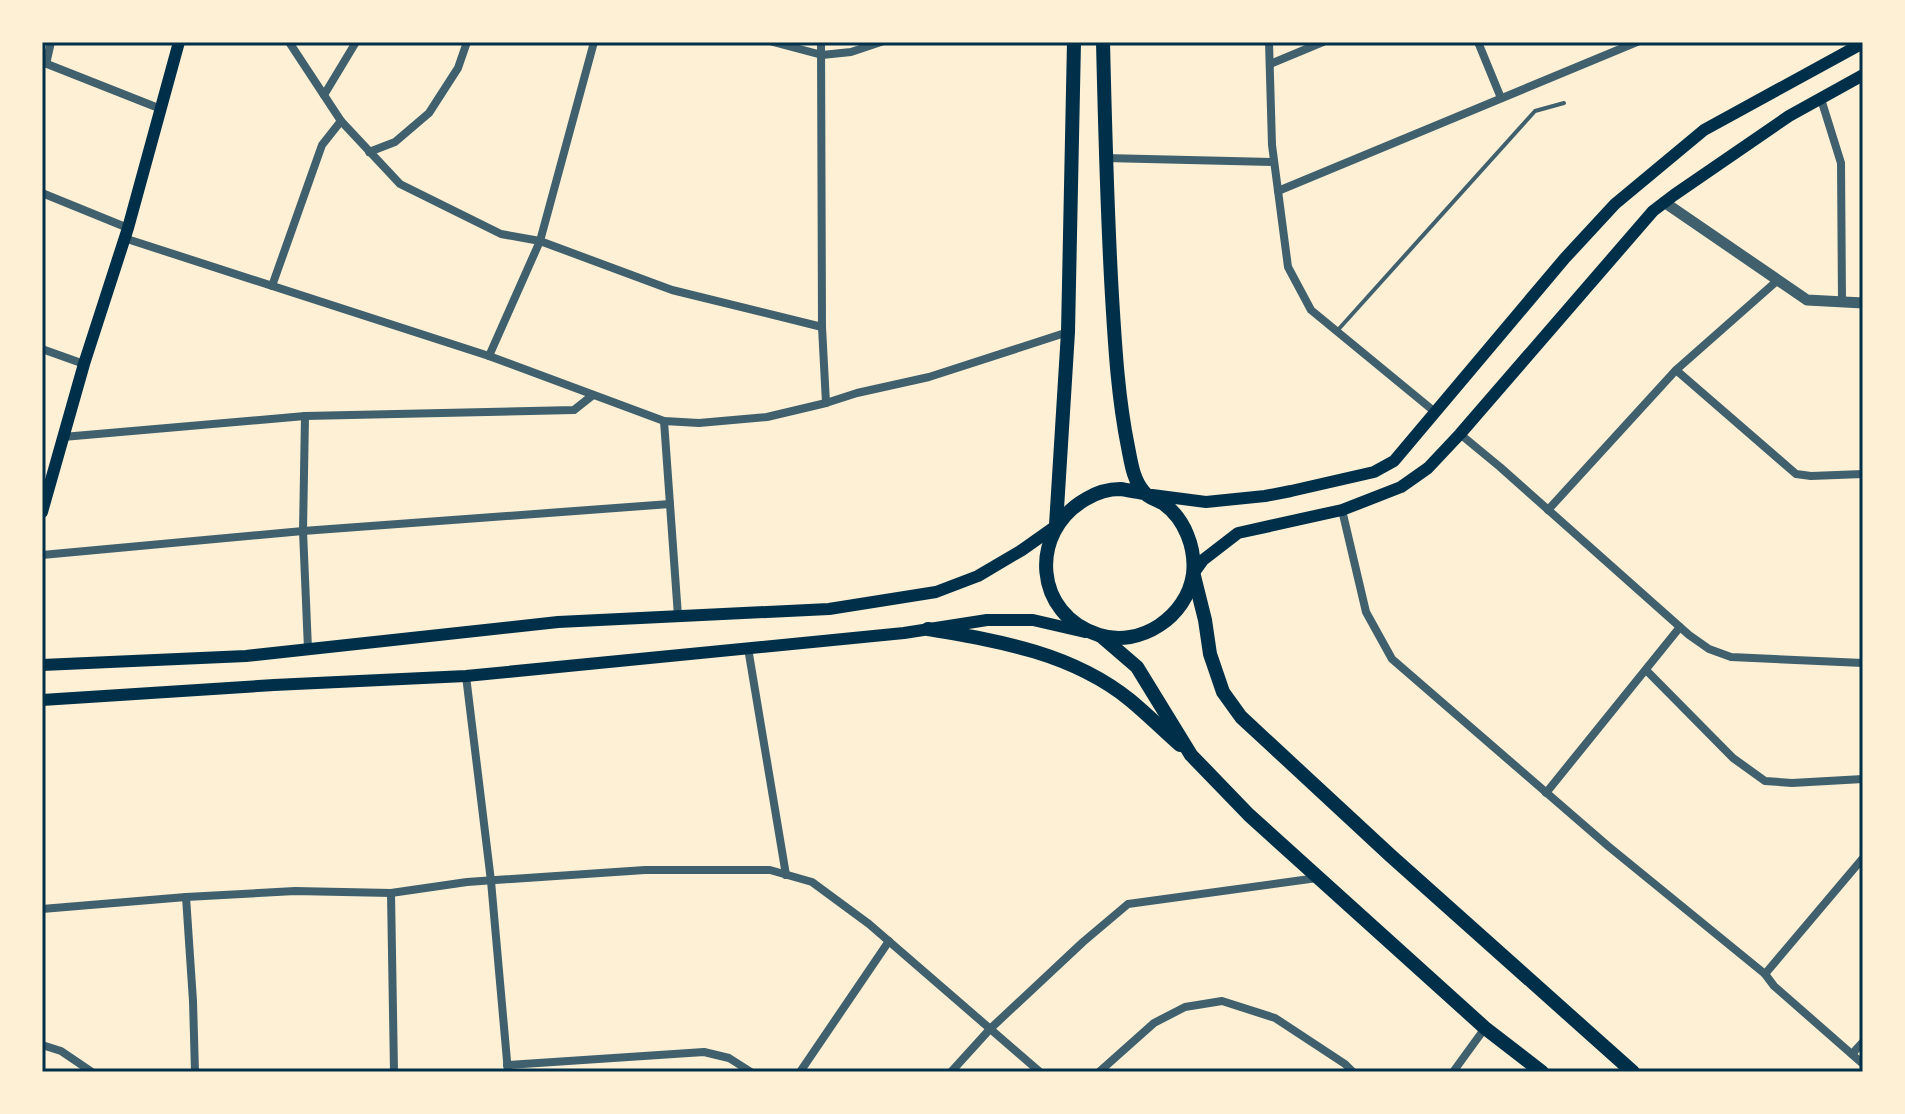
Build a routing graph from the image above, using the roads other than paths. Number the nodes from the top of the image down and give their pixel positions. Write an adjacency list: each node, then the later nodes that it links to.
1 (51, 42): 18 (street)
2 (179, 42): 25 (main road)
3 (289, 42): 21 (street)
4 (356, 42): 21 (street)
5 (467, 42): 27 (street)
6 (594, 42): 34 (street)
7 (773, 42): 17 (street)
8 (821, 42): 17 (street)
9 (881, 42): 17 (street)
10 (1074, 42): 41 (main road)
11 (1269, 42): 19 (street)
12 (1323, 42): 19 (street)
13 (1478, 42): 22 (street)
14 (1637, 42): 22 (street)
15 (1863, 43): 48 (main road)
16 (1104, 46): 28 (main road)
17 (822, 55): 39 (street)
18 (44, 63): 25 (street)
19 (1270, 64): 29 (street)
20 (1863, 75): 23 (main road)
21 (324, 95): 26 (street)
22 (1501, 98): 30 (street)
23 (1821, 99): 32 (main road); 37 (street)
24 (1564, 103): 40 (lane)
25 (161, 109): 33 (main road)
26 (341, 121): 27 (street); 36 (street)
27 (369, 152): 34 (street)
28 (1105, 158): 29 (street); 54 (main road)
29 (1274, 162): 30 (street)
30 (1278, 191): 40 (street)
31 (42, 193): 33 (street)
32 (1664, 202): 35 (street); 51 (main road)
33 (126, 233): 36 (street); 44 (main road)
34 (540, 241): 39 (street); 43 (street)
35 (1778, 280): 37 (street); 45 (street)
36 (272, 286): 43 (street)
37 (1842, 302): 38 (street)
38 (1863, 303)
39 (822, 327): 47 (street)
40 (1337, 331): 48 (street)
41 (1068, 332): 47 (street); 59 (main road)
42 (42, 349): 44 (street)
43 (489, 356): 46 (street)
44 (84, 364): 52 (main road)
45 (1676, 370): 53 (street); 57 (street)
46 (593, 395): 49 (street); 50 (street)
47 (826, 403): 50 (street)
48 (1435, 412): 54 (main road)
49 (305, 416): 52 (street); 60 (street)
50 (664, 421): 55 (street)
51 (1460, 434): 56 (main road); 57 (street)
52 (63, 437): 58 (main road)
53 (1863, 474)
54 (1144, 493): 59 (main road); 62 (main road)
55 (670, 504): 60 (street); 63 (street)
56 (1342, 510): 62 (main road); 76 (street)
57 (1548, 510): 64 (street)
58 (42, 512)
59 (1056, 526): 63 (main road); 66 (main road)
60 (303, 531): 61 (street); 68 (street)
61 (42, 555)
62 (1193, 574): 66 (main road); 104 (main road)
63 (678, 616): 68 (main road)
64 (1680, 627): 69 (street); 71 (street)
65 (928, 629): 66 (main road); 67 (main road); 74 (main road)
66 (1100, 635): 74 (main road)
67 (748, 648): 72 (main road); 78 (street)
68 (308, 649): 70 (main road)
69 (1863, 663)
70 (42, 665)
71 (1646, 670): 75 (street); 76 (street)
72 (466, 676): 73 (main road); 80 (street)
73 (42, 700)
74 (1191, 755): 79 (main road)
75 (1863, 779)
76 (1546, 793): 85 (street)
77 (1863, 858): 85 (street)
78 (786, 875): 80 (street); 84 (street)
79 (1319, 877): 86 (main road); 87 (street)
80 (491, 881): 81 (street); 92 (street)
81 (391, 893): 82 (street); 95 (street)
82 (186, 897): 83 (street); 94 (street)
83 (42, 909)
84 (889, 941): 87 (street); 97 (street)
85 (1765, 974): 90 (street)
86 (1485, 1028): 102 (street); 103 (main road)
87 (990, 1029): 98 (street); 99 (street)
88 (1863, 1042): 90 (street)
89 (42, 1045): 93 (street)
90 (1852, 1054): 91 (street)
91 (1863, 1064)
92 (507, 1068): 96 (street)
93 (92, 1072)
94 (195, 1072)
95 (394, 1072)
96 (751, 1072)
97 (800, 1072)
98 (951, 1072)
99 (1040, 1072)
100 (1099, 1072): 101 (street)
101 (1353, 1072)
102 (1453, 1072)
103 (1542, 1072)
104 (1633, 1072)

